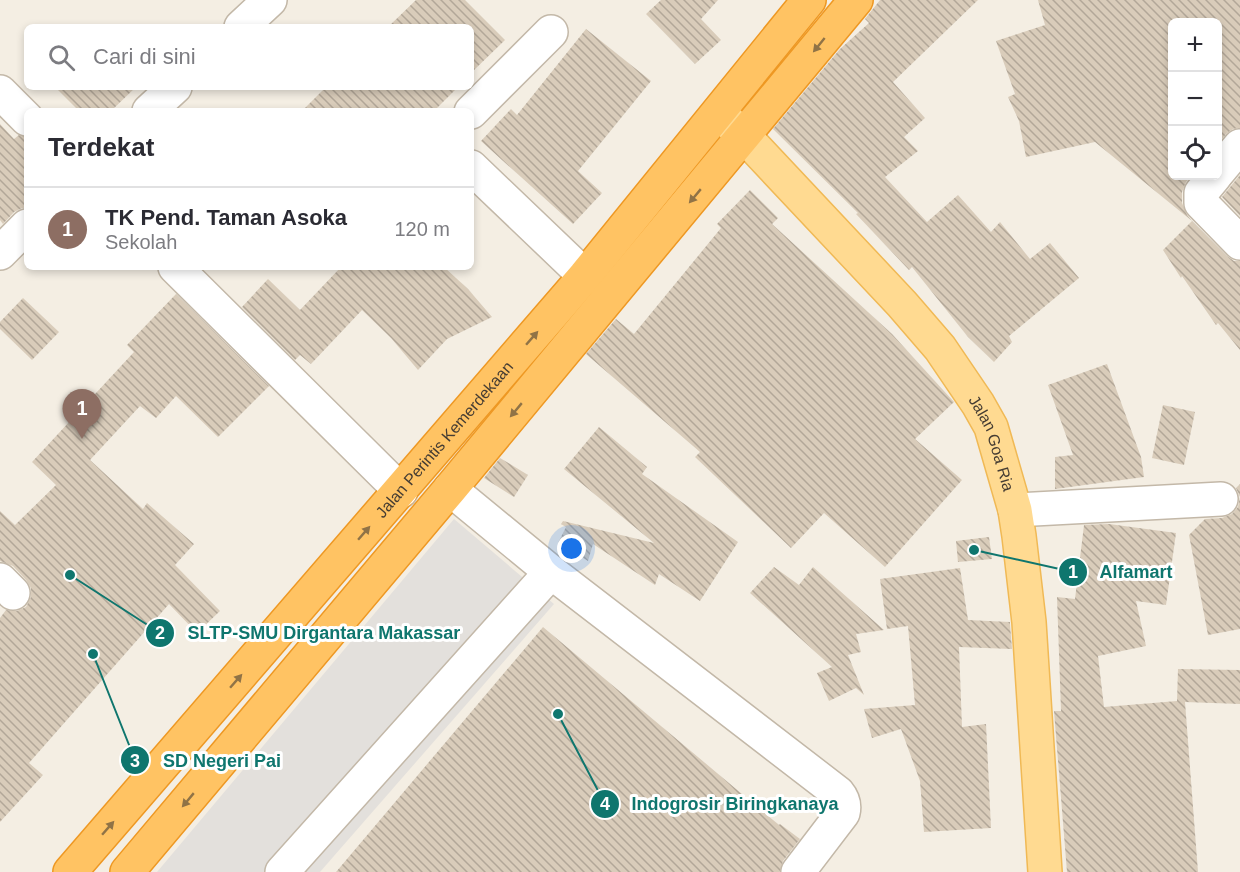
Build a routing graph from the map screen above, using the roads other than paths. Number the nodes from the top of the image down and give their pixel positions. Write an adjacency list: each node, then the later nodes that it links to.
1 (270, 0): 4 (street)
2 (809, 0): 10 (highway, Jalan Perintis Kemerdekaan)
3 (856, 0): 12 (highway, Jalan Perintis Kemerdekaan, one-way to 12)
4 (244, 24)
5 (551, 32): 9 (street)
6 (172, 90): 8 (street)
7 (0, 92): 11 (street)
8 (152, 108)
9 (474, 109)
10 (717, 111): 12 (main road, Jalan Goa Ria); 21 (highway, Jalan Perintis Kemerdekaan)
11 (24, 116)
12 (744, 136): 22 (highway, Jalan Perintis Kemerdekaan, one-way to 22); 25 (main road, Jalan Goa Ria)
13 (1240, 146): 14 (street)
14 (1222, 167)
15 (474, 170): 21 (street)
16 (1211, 180): 18 (street)
17 (24, 229): 19 (street)
18 (1240, 243)
19 (0, 253)
20 (178, 270): 23 (street)
21 (585, 276): 23 (highway, Jalan Perintis Kemerdekaan, one-way to 21)
22 (450, 489): 26 (street); 28 (highway, Jalan Perintis Kemerdekaan, one-way to 28)
23 (401, 491): 27 (highway, Jalan Perintis Kemerdekaan, one-way to 23)
24 (1221, 499): 25 (street)
25 (1015, 510): 31 (main road, Jalan Goa Ria)
26 (551, 572): 29 (street); 30 (street)
27 (70, 872)
28 (127, 872)
29 (282, 872)
30 (798, 872)
31 (1045, 872)

